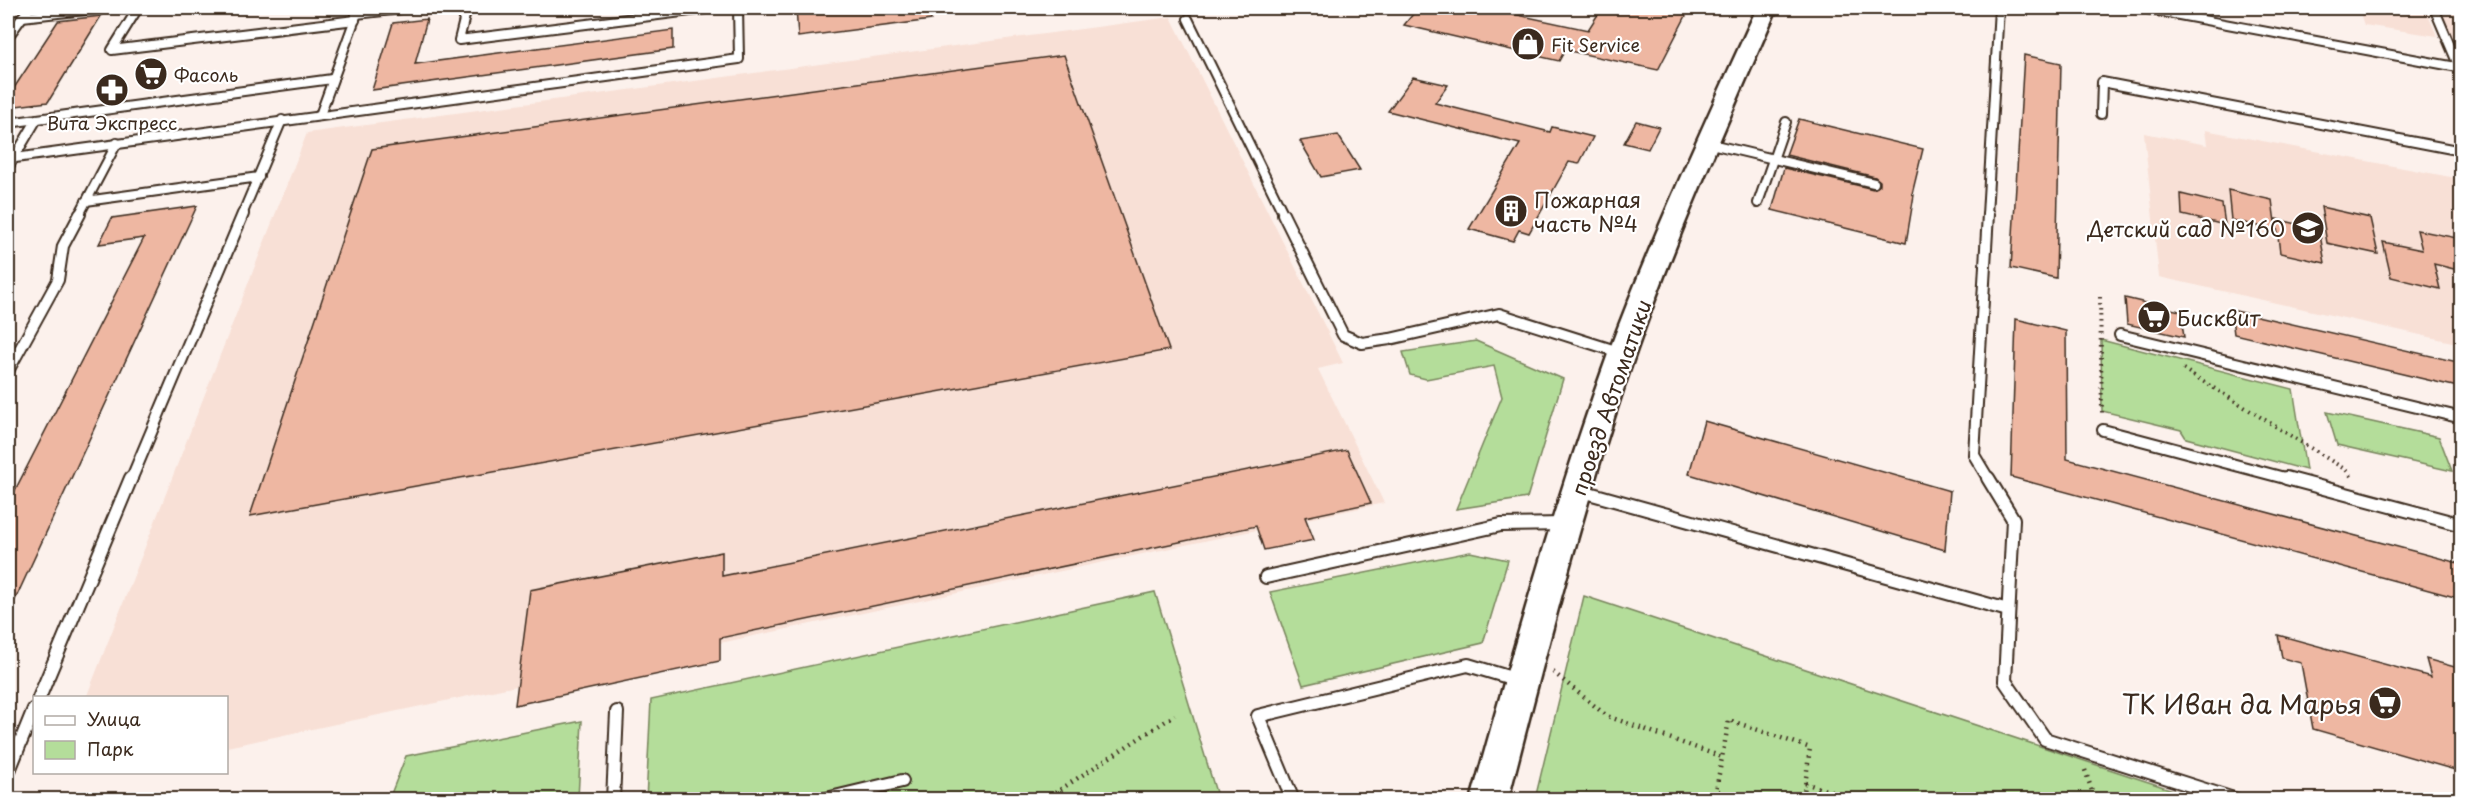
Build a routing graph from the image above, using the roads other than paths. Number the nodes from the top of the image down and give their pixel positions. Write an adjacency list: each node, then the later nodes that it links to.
1 (29, 8): 13 (lane)
2 (103, 8): 13 (lane)
3 (138, 8): 12 (lane)
4 (411, 8): 12 (lane)
5 (467, 8): 6 (lane)
6 (714, 8)
7 (738, 8): 19 (lane)
8 (1767, 8): 25 (main road, проезд Автоматики)
9 (1999, 8): 43 (lane)
10 (2141, 8): 16 (street)
11 (2434, 8): 16 (lane)
12 (356, 14): 17 (lane)
13 (22, 17): 15 (lane)
14 (1188, 19): 35 (lane)
15 (8, 37)
16 (2460, 68)
17 (332, 79): 19 (lane); 20 (lane)
18 (2101, 114): 26 (lane)
19 (320, 115): 21 (lane)
20 (38, 119): 23 (lane); 27 (lane)
21 (282, 120): 24 (lane); 30 (lane)
22 (1786, 122): 28 (lane)
23 (8, 123)
24 (117, 143): 27 (lane); 32 (lane)
25 (1707, 144): 28 (lane); 35 (main road, проезд Автоматики)
26 (2462, 151)
27 (11, 159): 29 (lane)
28 (1773, 159): 31 (lane); 33 (lane)
29 (8, 168)
30 (259, 177): 32 (lane); 45 (lane)
31 (1874, 183)
32 (86, 201): 36 (lane)
33 (1758, 203)
34 (2120, 335): 37 (lane)
35 (1623, 353): 39 (main road, проезд Автоматики)
36 (8, 371)
37 (2462, 418)
38 (2103, 430): 41 (lane)
39 (1578, 490): 40 (main road, проезд Автоматики); 43 (lane)
40 (1568, 524): 42 (lane); 44 (main road, проезд Автоматики)
41 (2462, 525)
42 (1266, 577)
43 (2008, 610): 54 (lane)
44 (1522, 681): 52 (lane); 53 (main road, проезд Автоматики)
45 (40, 696)
46 (33, 711): 48 (lane)
47 (618, 712): 50 (lane)
48 (8, 773)
49 (902, 781): 51 (lane)
50 (613, 800)
51 (822, 800)
52 (1293, 800)
53 (1489, 800)
54 (2237, 800)

